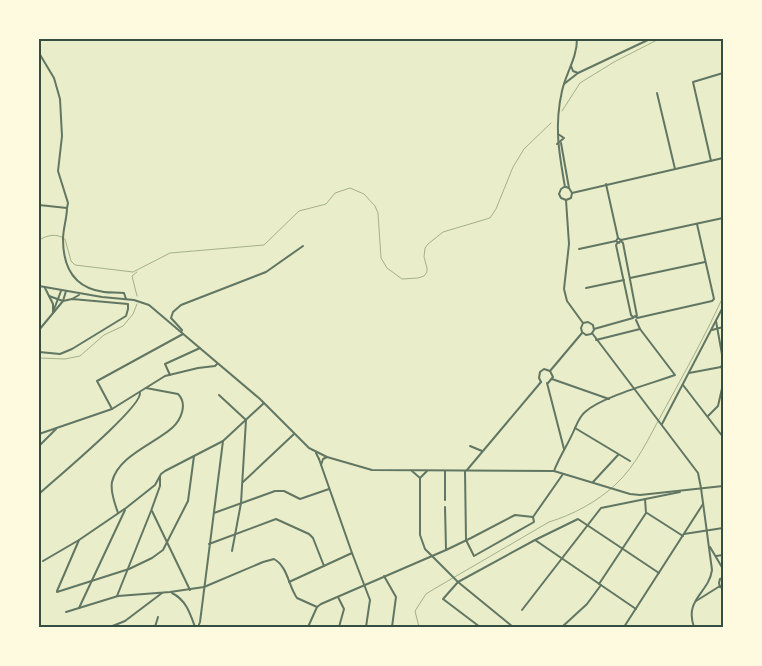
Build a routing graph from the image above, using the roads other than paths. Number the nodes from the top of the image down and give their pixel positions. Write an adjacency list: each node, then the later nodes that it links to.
1 (577, 39): 4 (street)
2 (650, 39): 8 (street)
3 (39, 53): 23 (street)
4 (571, 66): 5 (street); 6 (street)
5 (573, 71): 6 (street); 8 (street)
6 (569, 72): 8 (street); 9 (street)
7 (723, 73): 15 (street)
8 (577, 74): 9 (street)
9 (564, 84): 11 (street)
10 (657, 93): 16 (street)
11 (558, 134): 12 (street); 13 (street)
12 (561, 143): 13 (street); 19 (street)
13 (557, 144): 18 (street)
14 (723, 158): 15 (street)
15 (711, 161): 16 (street)
16 (675, 169): 17 (street)
17 (606, 184): 20 (street); 26 (street)
18 (564, 187): 19 (street); 21 (street)
19 (569, 188): 20 (street)
20 (572, 192): 21 (street)
21 (566, 200): 47 (street)
22 (39, 206): 23 (street)
23 (68, 208): 40 (street)
24 (723, 218): 25 (street)
25 (697, 224): 26 (street); 29 (street)
26 (619, 240): 28 (street); 30 (street); 31 (street)
27 (303, 246): 54 (street)
28 (579, 249)
29 (706, 262): 30 (street); 45 (street)
30 (630, 278): 45 (street)
31 (624, 280): 34 (street); 45 (street)
32 (39, 286): 33 (street)
33 (45, 288): 35 (street); 38 (street)
34 (586, 288)
35 (61, 290): 36 (street); 41 (street)
36 (66, 291): 37 (street); 42 (street)
37 (80, 294): 39 (street); 40 (street)
38 (49, 296): 41 (street); 44 (street)
39 (72, 299): 42 (street); 59 (street)
40 (126, 299): 54 (street)
41 (59, 300): 42 (street); 44 (street)
42 (62, 301): 44 (street)
43 (723, 307): 46 (street)
44 (53, 313): 52 (street)
45 (635, 318): 49 (street); 50 (street)
46 (716, 321): 51 (street); 53 (street)
47 (583, 323): 49 (street); 55 (street)
48 (723, 327): 51 (street)
49 (594, 329): 56 (street)
50 (640, 329): 57 (street); 73 (street)
51 (718, 329): 53 (street); 60 (street)
52 (39, 330)
53 (712, 330): 65 (street)
54 (182, 333): 58 (street); 80 (street)
55 (582, 333): 56 (street); 64 (street)
56 (592, 333): 57 (street)
57 (596, 340): 73 (street)
58 (200, 348): 61 (street); 66 (street)
59 (39, 352)
60 (723, 362): 62 (street)
61 (217, 364): 66 (street); 77 (street)
62 (721, 367): 63 (street); 65 (street)
63 (723, 370)
64 (550, 371): 67 (street); 68 (street)
65 (689, 374): 71 (street)
66 (170, 375): 72 (street)
67 (552, 379): 69 (street); 76 (street)
68 (541, 382): 69 (street); 93 (street)
69 (547, 383): 92 (street)
70 (723, 384): 78 (street)
71 (683, 385): 81 (street); 83 (street)
72 (146, 388): 74 (street); 122 (street)
73 (634, 389): 76 (street); 83 (street)
74 (140, 392): 80 (street); 114 (street)
75 (219, 395): 82 (street)
76 (609, 399): 85 (street)
77 (264, 403): 82 (street); 87 (street)
78 (720, 403): 79 (street); 81 (street)
79 (723, 404)
80 (112, 409): 84 (street)
81 (707, 416): 88 (street)
82 (246, 420): 89 (street); 108 (street)
83 (661, 424): 111 (street)
84 (58, 428): 86 (street); 90 (street)
85 (575, 428): 92 (street); 95 (street)
86 (39, 434)
87 (294, 434): 94 (street); 108 (street)
88 (723, 437)
89 (223, 441): 96 (street); 123 (street)
90 (39, 446)
91 (470, 446): 93 (street)
92 (564, 449): 104 (street)
93 (482, 451): 103 (street)
94 (316, 452): 97 (street); 99 (street)
95 (618, 454): 98 (street); 109 (street)
96 (194, 456): 106 (street); 134 (street)
97 (327, 457): 99 (street); 100 (street)
98 (630, 461)
99 (321, 464): 112 (street)
100 (412, 471): 101 (street); 107 (street)
101 (427, 471): 102 (street); 107 (street)
102 (445, 471): 103 (street); 116 (street)
103 (466, 471): 104 (street); 132 (street)
104 (554, 471): 105 (street)
105 (564, 473): 109 (street); 125 (street)
106 (160, 477): 120 (street); 121 (street)
107 (420, 478): 142 (street)
108 (243, 482): 117 (street)
109 (593, 482): 113 (street)
110 (723, 486): 111 (street)
111 (701, 488): 113 (street); 118 (street)
112 (329, 489): 117 (street); 140 (street)
113 (689, 490): 115 (street)
114 (39, 494)
115 (645, 499): 124 (street); 126 (street)
116 (445, 500)
117 (241, 503): 123 (street); 129 (street)
118 (703, 504): 128 (street); 130 (street)
119 (445, 507): 138 (street)
120 (126, 508): 122 (street); 152 (street)
121 (152, 510): 134 (street); 147 (street)
122 (118, 513): 131 (street)
123 (214, 513): 135 (street)
124 (646, 513): 130 (street); 137 (street)
125 (533, 517): 132 (street); 132 (street)
126 (587, 525): 133 (street); 137 (street); 144 (street)
127 (723, 528): 128 (street)
128 (706, 530): 130 (street); 136 (street)
129 (236, 533): 135 (street); 139 (street); 146 (street)
130 (684, 535): 148 (street)
131 (79, 540): 145 (street); 152 (street)
132 (466, 540): 138 (street)
133 (535, 540): 144 (street); 154 (street)
134 (168, 542): 147 (street); 160 (street)
135 (209, 544): 158 (street)
136 (709, 546): 143 (street); 165 (street)
137 (623, 548): 148 (street); 156 (street)
138 (446, 550): 142 (street)
139 (232, 551)
140 (352, 553): 146 (street); 155 (street)
141 (723, 555): 143 (street)
142 (432, 556): 150 (street); 154 (street)
143 (715, 556): 149 (street)
144 (562, 558): 156 (street); 169 (street)
145 (43, 561)
146 (324, 566): 153 (street)
147 (129, 569): 152 (street); 163 (street)
148 (659, 573): 168 (street)
149 (723, 574)
150 (384, 576): 155 (street); 179 (street)
151 (723, 578): 157 (street)
152 (91, 580): 167 (street)
153 (289, 582): 158 (street); 166 (street)
154 (458, 582): 180 (street); 181 (street)
155 (364, 585): 164 (street); 178 (street)
156 (600, 585): 168 (street); 182 (street)
157 (720, 586): 159 (street); 165 (street)
158 (204, 587): 160 (street); 174 (street)
159 (723, 588)
160 (190, 590): 162 (street)
161 (163, 592): 162 (street); 163 (street); 172 (street)
162 (170, 592): 174 (street)
163 (117, 596): 167 (street)
164 (338, 597): 166 (street); 177 (street)
165 (694, 602): 184 (street)
166 (317, 607): 176 (street)
167 (79, 609): 170 (street)
168 (636, 609): 183 (street)
169 (522, 610)
170 (66, 612)
171 (158, 616): 173 (street)
172 (110, 627)
173 (155, 627)
174 (196, 627)
175 (303, 627): 176 (street)
176 (308, 627)
177 (339, 627)
178 (366, 627)
179 (392, 627)
180 (480, 627)
181 (512, 627)
182 (562, 627)
183 (624, 627)
184 (694, 627)

